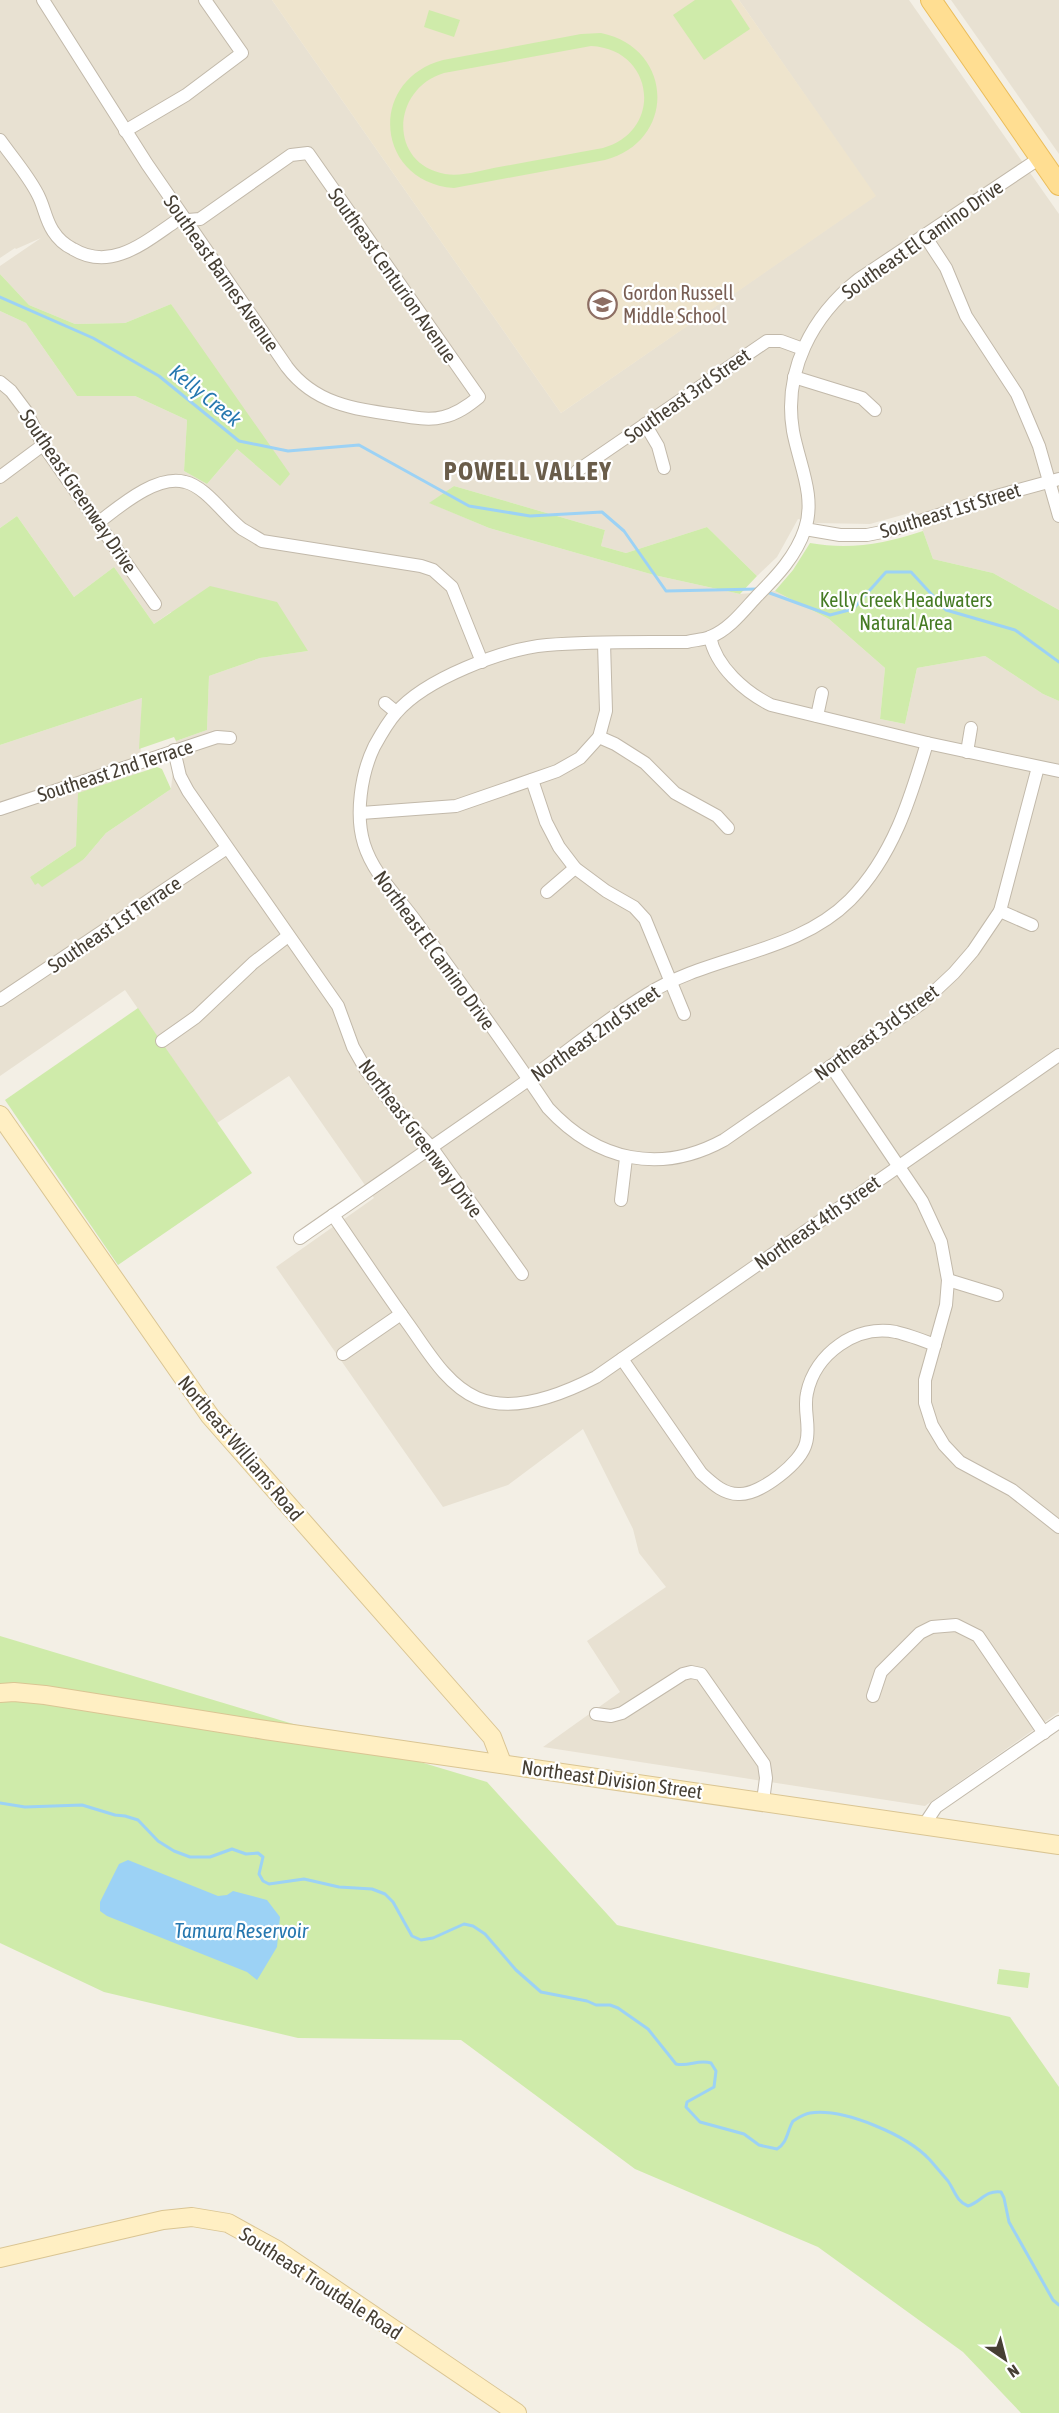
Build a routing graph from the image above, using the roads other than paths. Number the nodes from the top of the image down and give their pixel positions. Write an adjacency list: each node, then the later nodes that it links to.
1 (43, 0): 4 (street, Southeast Barnes Avenue)
2 (205, 0): 4 (street)
3 (931, 0): 6 (main road)
4 (125, 131): 8 (street, Southeast Barnes Avenue)
5 (0, 140): 8 (street)
6 (1040, 158): 7 (main road); 9 (street, Southeast El Camino Drive)
7 (1059, 185)
8 (184, 220): 13 (street, Southeast Barnes Avenue); 13 (street, Southeast Centurion Avenue)
9 (925, 236): 10 (street, Southeast El Camino Drive); 20 (street)
10 (803, 350): 11 (street, Southeast El Camino Drive); 15 (street, Southeast 3rd Street)
11 (794, 376): 14 (street); 23 (street, Southeast El Camino Drive)
12 (0, 382): 16 (street, Southeast Greenway Drive)
13 (478, 397)
14 (875, 410)
15 (645, 424): 17 (street); 18 (street, Southeast 3rd Street)
16 (43, 445): 19 (street); 22 (street, Southeast Greenway Drive)
17 (664, 468)
18 (577, 471)
19 (0, 477)
20 (1054, 480): 21 (street); 23 (street, Southeast 1st Street)
21 (1059, 516)
22 (99, 522): 24 (street, Southeast Greenway Drive); 27 (street)
23 (805, 529): 25 (street, Southeast El Camino Drive)
24 (155, 604)
25 (710, 637): 26 (street, Southeast El Camino Drive); 31 (street)
26 (604, 643): 27 (street, Southeast El Camino Drive); 33 (street)
27 (482, 662): 30 (street, Southeast El Camino Drive)
28 (822, 693): 31 (street)
29 (385, 703): 30 (street)
30 (396, 712): 42 (street, Southeast El Camino Drive)
31 (816, 716): 35 (street)
32 (972, 728): 37 (street)
33 (598, 736): 40 (street); 43 (street)
34 (230, 738): 36 (street, Southeast 2nd Terrace)
35 (927, 743): 37 (street); 50 (street, Northeast 2nd Street)
36 (174, 750): 41 (street, Southeast 2nd Terrace); 44 (street, Northeast Greenway Drive)
37 (967, 752): 38 (street)
38 (1038, 767): 39 (street); 47 (street, Northeast 3rd Street)
39 (1059, 771)
40 (532, 780): 42 (street); 45 (street)
41 (0, 808)
42 (361, 813): 56 (street, Northeast El Camino Drive)
43 (728, 828)
44 (227, 848): 49 (street, Northeast Greenway Drive); 51 (street, Southeast 1st Terrace)
45 (575, 868): 46 (street); 50 (street)
46 (547, 892)
47 (1000, 911): 48 (street); 55 (street, Northeast 3rd Street)
48 (1032, 925)
49 (288, 936): 53 (street); 58 (street, Northeast Greenway Drive)
50 (670, 981): 52 (street); 56 (street, Northeast 2nd Street)
51 (2, 996)
52 (684, 1014)
53 (162, 1041)
54 (1059, 1055): 60 (street, Northeast 4th Street)
55 (831, 1066): 59 (street, Northeast 3rd Street); 60 (street)
56 (528, 1079): 58 (street, Northeast 2nd Street); 59 (street, Northeast 3rd Street)
57 (0, 1115): 77 (street, Northeast Williams Road)
58 (432, 1148): 62 (street, Northeast 2nd Street); 64 (street, Northeast Greenway Drive)
59 (626, 1158): 61 (street)
60 (899, 1164): 65 (street); 70 (street, Northeast 4th Street)
61 (621, 1200)
62 (333, 1215): 63 (street, Northeast 2nd Street); 67 (street, Northeast 4th Street)
63 (300, 1238)
64 (522, 1274)
65 (948, 1280): 66 (street); 68 (street)
66 (997, 1295)
67 (401, 1314): 69 (street); 70 (street, Northeast 4th Street)
68 (935, 1345): 70 (street); 71 (street)
69 (343, 1354)
70 (622, 1359)
71 (1059, 1527)
72 (0, 1693): 77 (street, Northeast Division Street)
73 (873, 1696): 76 (street)
74 (596, 1714): 78 (street)
75 (1059, 1722): 76 (street)
76 (1044, 1733): 79 (street)
77 (502, 1763): 78 (street, Northeast Division Street)
78 (763, 1801): 79 (street, Northeast Division Street)
79 (924, 1825): 80 (street, Northeast Division Street)
80 (1059, 1845)
81 (0, 2258): 82 (street, Southeast Troutdale Road)
82 (517, 2413)

